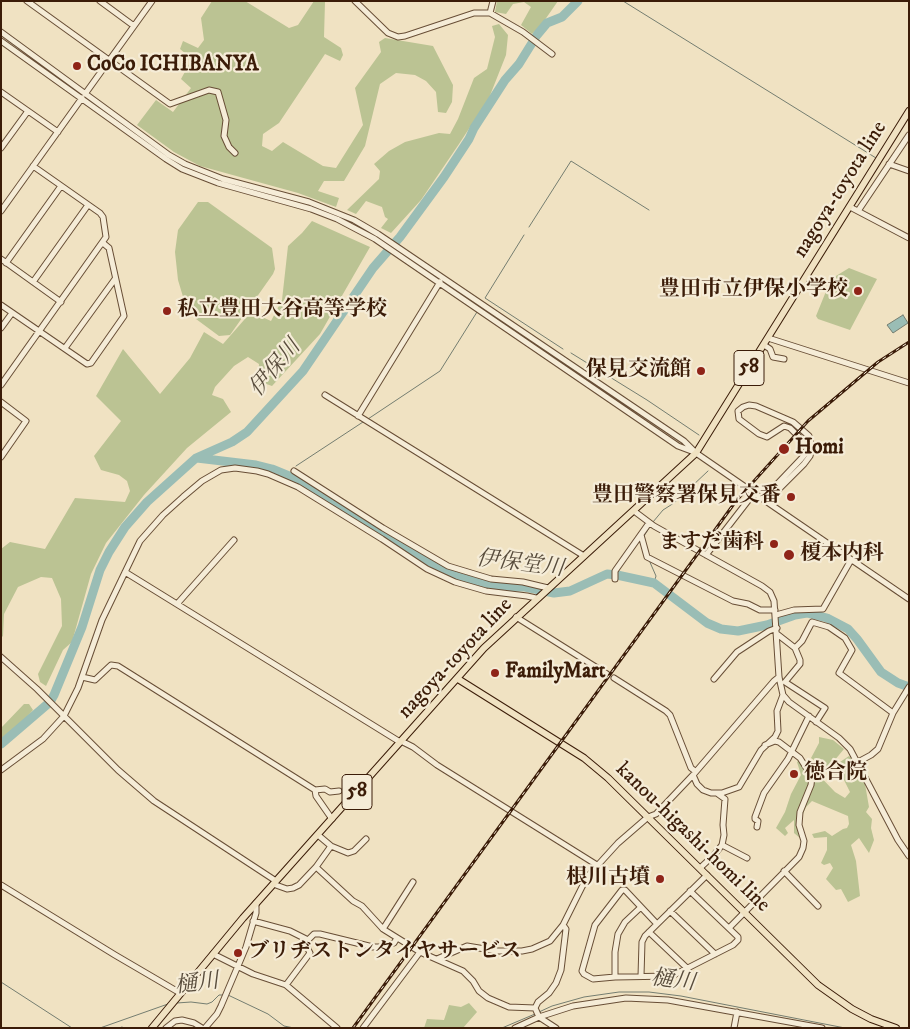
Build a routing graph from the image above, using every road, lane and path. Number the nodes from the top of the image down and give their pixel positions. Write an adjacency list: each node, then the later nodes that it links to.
1 (27, 1): 11 (street)
2 (100, 1): 7 (street)
3 (152, 1): 7 (street)
4 (355, 1): 6 (street)
5 (494, 1): 6 (street)
6 (490, 13): 10 (street)
7 (134, 26): 11 (street)
8 (1, 32): 13 (street)
9 (1, 41): 13 (street)
10 (550, 53)
11 (109, 60): 13 (street); 19 (street)
12 (1, 92): 14 (street)
13 (84, 96): 16 (street); 30 (street)
14 (28, 111): 16 (street); 18 (street)
15 (909, 111): 25 (main road, nagoya-toyota line / 58)
16 (58, 132): 21 (street)
17 (909, 135): 20 (street)
18 (1, 148)
19 (235, 153)
20 (889, 164): 22 (street); 27 (street)
21 (34, 166): 23 (street); 26 (street)
22 (909, 171)
23 (61, 186): 24 (street); 32 (street)
24 (88, 205): 29 (street); 34 (street)
25 (850, 207): 27 (street); 41 (main road, nagoya-toyota line / 58)
26 (1, 211)
27 (858, 211): 28 (street)
28 (909, 238)
29 (103, 242): 33 (street); 36 (street)
30 (404, 255): 35 (street); 50 (street)
31 (1, 259): 32 (street)
32 (6, 263): 34 (street)
33 (115, 280): 43 (street); 43 (street)
34 (33, 282): 36 (street)
35 (440, 282): 49 (street); 50 (street)
36 (61, 302): 40 (street)
37 (1, 305): 38 (street)
38 (12, 313): 39 (street); 40 (street)
39 (1, 328)
40 (40, 331): 43 (street); 46 (street)
41 (768, 338): 42 (main road, nagoya-toyota line / 58); 45 (street)
42 (764, 345): 44 (street); 50 (main road, nagoya-toyota line / 58)
43 (65, 348)
44 (784, 359)
45 (909, 383)
46 (1, 385)
47 (325, 395): 49 (street)
48 (1, 402): 51 (street)
49 (358, 416): 60 (street)
50 (696, 453): 53 (street); 55 (main road, nagoya-toyota line / 58)
51 (1, 457)
52 (294, 471): 64 (street)
53 (754, 493): 54 (street); 59 (street)
54 (765, 500): 54 (street); 61 (street)
55 (634, 511): 56 (street); 60 (main road, nagoya-toyota line / 58)
56 (651, 524): 57 (street); 59 (street)
57 (641, 535): 63 (street); 68 (street)
58 (234, 540): 66 (street)
59 (706, 555): 68 (street)
60 (584, 556): 64 (main road, nagoya-toyota line / 58)
61 (851, 560): 65 (street); 68 (street)
62 (125, 572): 64 (street); 66 (street); 73 (street)
63 (615, 579)
64 (544, 592): 67 (main road, nagoya-toyota line / 58)
65 (909, 599)
66 (177, 604): 83 (street)
67 (516, 617): 71 (street); 75 (main road, nagoya-toyota line / 58)
68 (776, 621): 69 (street); 72 (street); 76 (street)
69 (795, 648): 79 (street); 82 (street)
70 (3, 658): 80 (street)
71 (607, 674)
72 (779, 677): 78 (street); 88 (street)
73 (82, 678): 80 (street); 89 (street)
74 (614, 678): 88 (street)
75 (458, 679): 83 (main road, nagoya-toyota line / 58); 92 (main road, kanou-higashi-homi line)
76 (714, 679)
77 (907, 689): 79 (street)
78 (783, 694): 81 (street); 84 (street)
79 (893, 713): 86 (street)
80 (63, 714): 87 (street); 106 (street)
81 (809, 716): 82 (street); 85 (street)
82 (816, 722): 86 (street)
83 (400, 742): 93 (main road, nagoya-toyota line / 58); 101 (street)
84 (765, 745): 85 (street); 91 (street)
85 (791, 751): 94 (street); 104 (street)
86 (858, 762): 99 (street)
87 (1, 770)
88 (694, 773): 91 (street); 92 (street)
89 (315, 790): 90 (street); 93 (street)
90 (339, 791)
91 (717, 794): 97 (street)
92 (648, 817): 101 (street); 103 (main road, kanou-higashi-homi line)
93 (332, 819): 95 (main road, nagoya-toyota line / 58)
94 (757, 827)
95 (318, 835): 98 (street); 106 (main road, nagoya-toyota line / 58)
96 (366, 839): 98 (street)
97 (722, 844): 100 (street); 103 (street)
98 (331, 846): 102 (street)
99 (909, 856)
100 (747, 858)
101 (597, 866): 117 (street)
102 (316, 867): 106 (street); 119 (street)
103 (700, 868): 105 (main road, kanou-higashi-homi line)
104 (784, 872): 111 (street); 114 (street)
105 (707, 875): 109 (street); 114 (main road, kanou-higashi-homi line)
106 (275, 882): 110 (main road, nagoya-toyota line / 58)
107 (413, 882): 119 (street)
108 (1, 885): 132 (street)
109 (690, 891): 113 (street); 118 (street)
110 (256, 903): 115 (street); 124 (main road, nagoya-toyota line / 58)
111 (818, 906)
112 (641, 907): 116 (street); 130 (street); 130 (street)
113 (670, 911): 116 (street); 125 (street)
114 (745, 912): 118 (street); 146 (main road, kanou-higashi-homi line)
115 (254, 921): 122 (street); 127 (street)
116 (657, 924): 120 (street)
117 (563, 925): 126 (street); 133 (street)
118 (729, 928): 125 (street)
119 (383, 929): 121 (street)
120 (648, 932): 128 (street); 129 (street)
121 (397, 938): 122 (street); 123 (street)
122 (308, 940): 131 (street)
123 (420, 952): 126 (street); 136 (street)
124 (213, 954): 127 (street); 132 (main road, nagoya-toyota line / 58)
125 (716, 954): 128 (street)
126 (437, 958): 133 (street)
127 (237, 966): 131 (street); 137 (street)
128 (688, 969): 129 (street)
129 (642, 976): 130 (street)
130 (615, 977)
131 (286, 985): 138 (street)
132 (178, 994): 139 (main road, nagoya-toyota line / 58)
133 (535, 1009): 135 (street)
134 (737, 1012): 135 (street); 144 (street); 145 (street)
135 (539, 1016): 142 (street); 143 (street)
136 (364, 1026)
137 (205, 1027): 140 (street); 141 (street)
138 (336, 1027)
139 (152, 1028)
140 (166, 1028)
141 (214, 1028)
142 (515, 1028)
143 (556, 1028)
144 (734, 1028)
145 (822, 1028)
146 (896, 1028)

